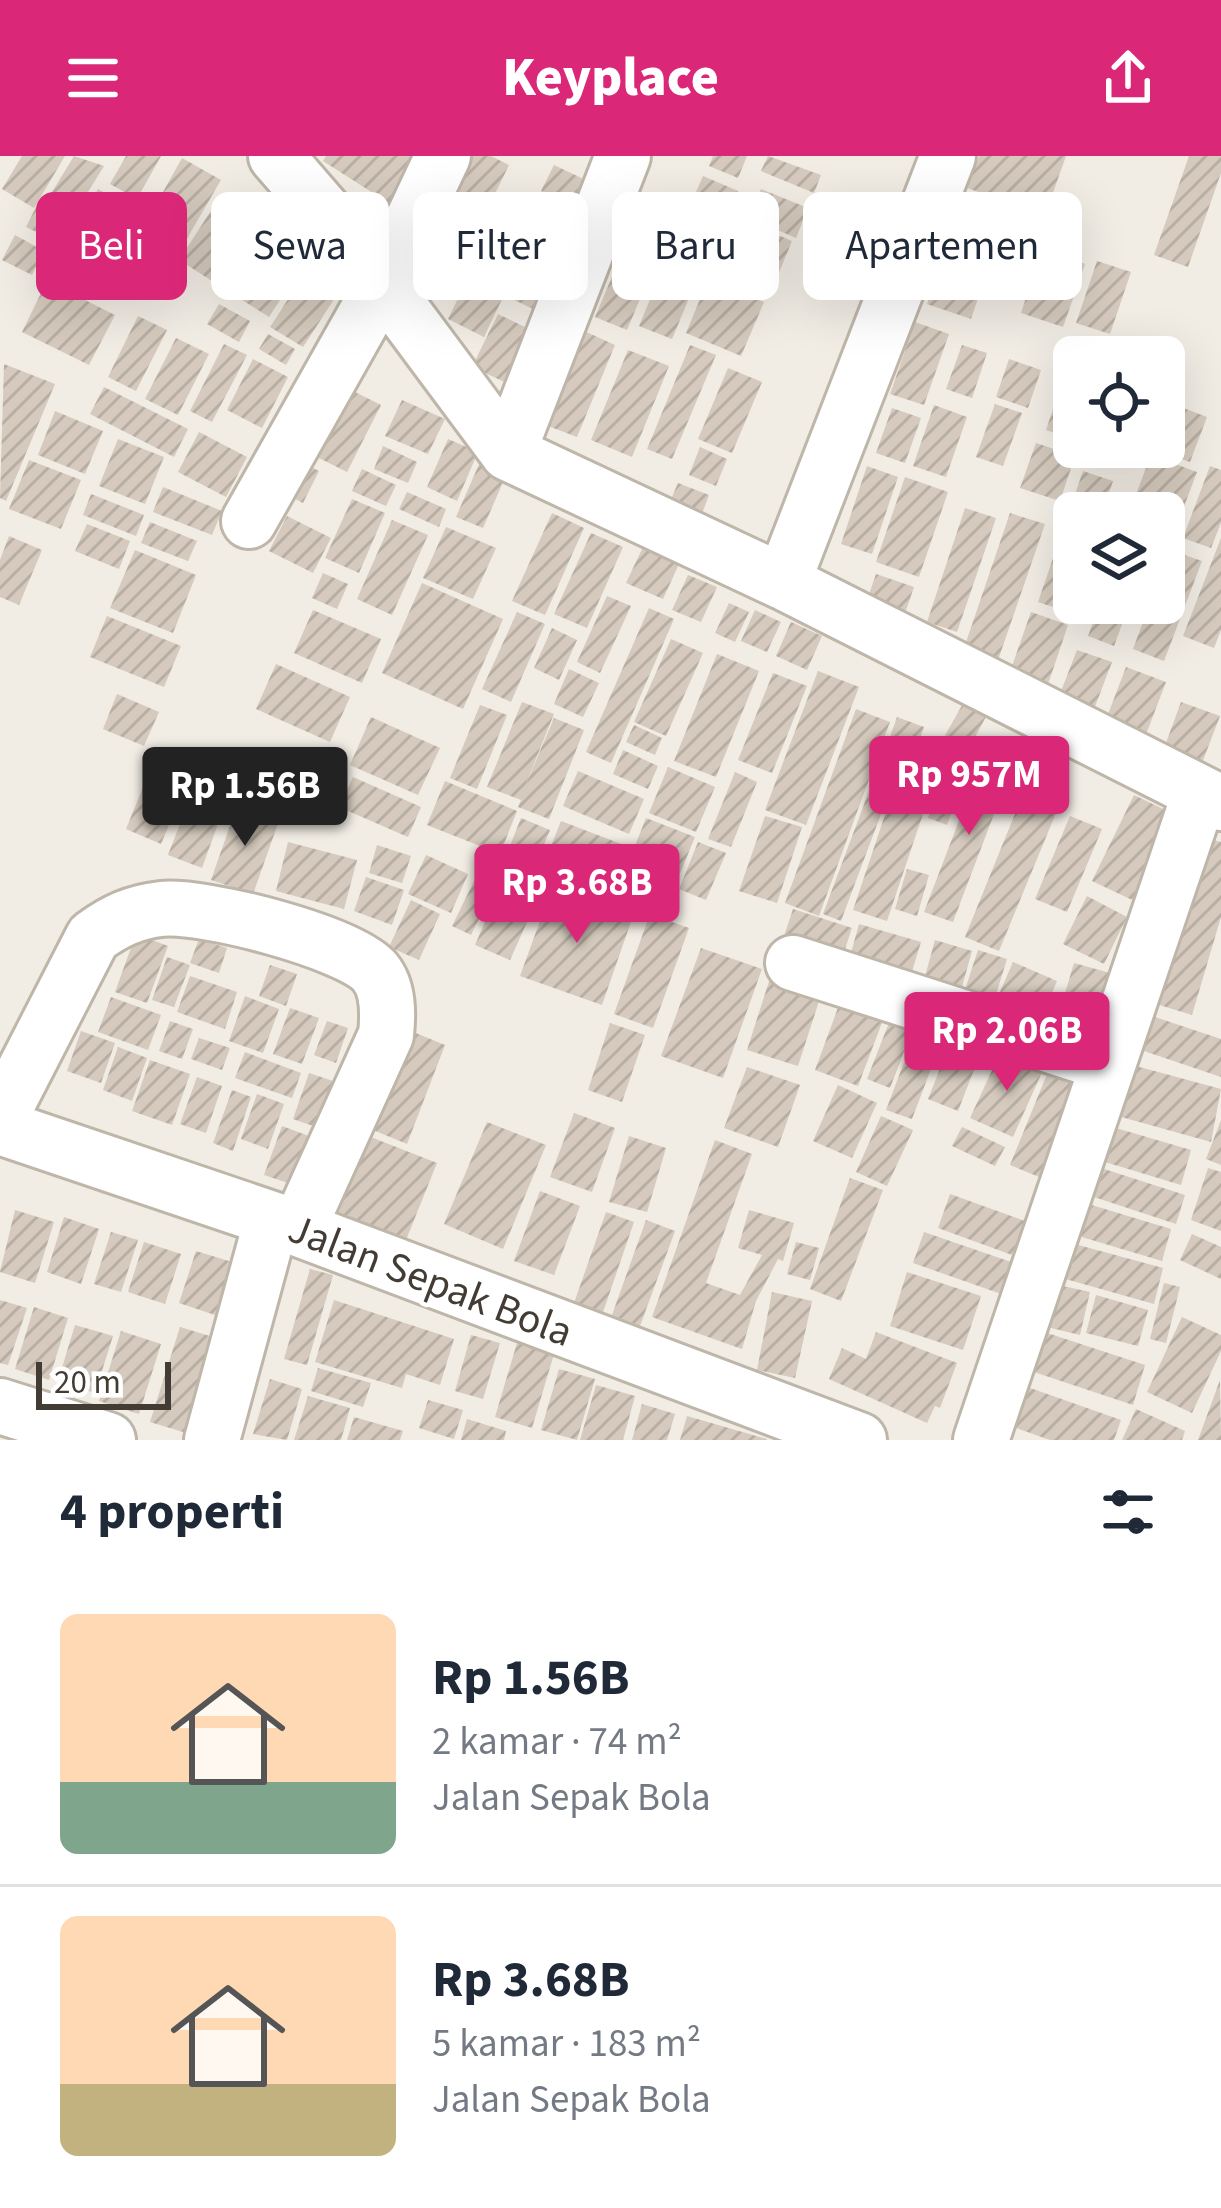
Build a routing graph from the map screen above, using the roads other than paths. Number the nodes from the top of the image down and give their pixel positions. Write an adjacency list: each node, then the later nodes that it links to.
1 (276, 156): 5 (street)
2 (442, 156): 6 (street)
3 (623, 156): 9 (street)
4 (948, 156): 11 (street)
5 (308, 192)
6 (389, 270)
7 (389, 297): 9 (street)
8 (374, 300): 10 (street)
9 (508, 453): 11 (street)
10 (249, 521)
11 (783, 582): 12 (street)
12 (1211, 798): 14 (street)
13 (793, 963): 14 (street)
14 (1108, 1064): 21 (street)
15 (0, 1123): 16 (street, Jalan Sepak Bola); 16 (street)
16 (285, 1224): 19 (street); 20 (street, Jalan Sepak Bola)
17 (0, 1406): 18 (street)
18 (108, 1440)
19 (212, 1440)
20 (859, 1440)
21 (980, 1440)

